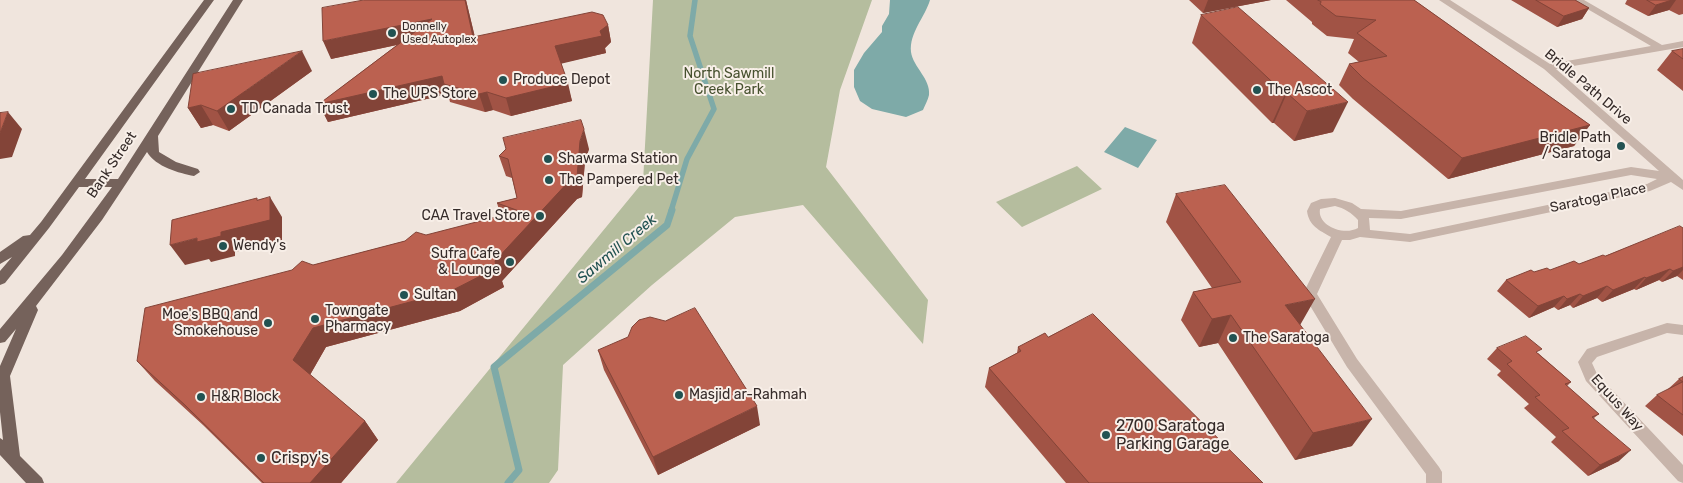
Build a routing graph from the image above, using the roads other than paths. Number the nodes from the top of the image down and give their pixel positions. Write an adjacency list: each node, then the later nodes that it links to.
1 (209, 0): 12 (main road, Bank Street)
2 (238, 0): 8 (main road, Bank Street)
3 (1444, 0): 7 (street, Bridle Path Drive)
4 (1577, 0): 6 (street)
5 (1683, 44): 6 (street)
6 (1661, 48): 7 (street)
7 (1548, 67): 10 (street, Bridle Path Drive)
8 (152, 134): 9 (main road); 11 (main road, Bank Street)
9 (194, 172)
10 (1672, 176): 13 (street, Bridle Path Drive); 14 (street, Saratoga Place); 16 (street, Saratoga Place)
11 (120, 183): 12 (main road); 20 (main road, Bank Street)
12 (74, 184): 15 (main road, Bank Street)
13 (1683, 186)
14 (1360, 213): 16 (street); 17 (street)
15 (45, 225): 18 (main road); 19 (main road, Bank Street)
16 (1360, 233): 17 (street)
17 (1338, 235): 27 (street)
18 (0, 259)
19 (0, 280)
20 (37, 297): 22 (main road, Bank Street); 24 (main road)
21 (1683, 330): 25 (street, Equus Way)
22 (0, 338)
23 (0, 445): 24 (main road)
24 (13, 458): 26 (main road)
25 (1683, 476)
26 (36, 483)
27 (1434, 483)

